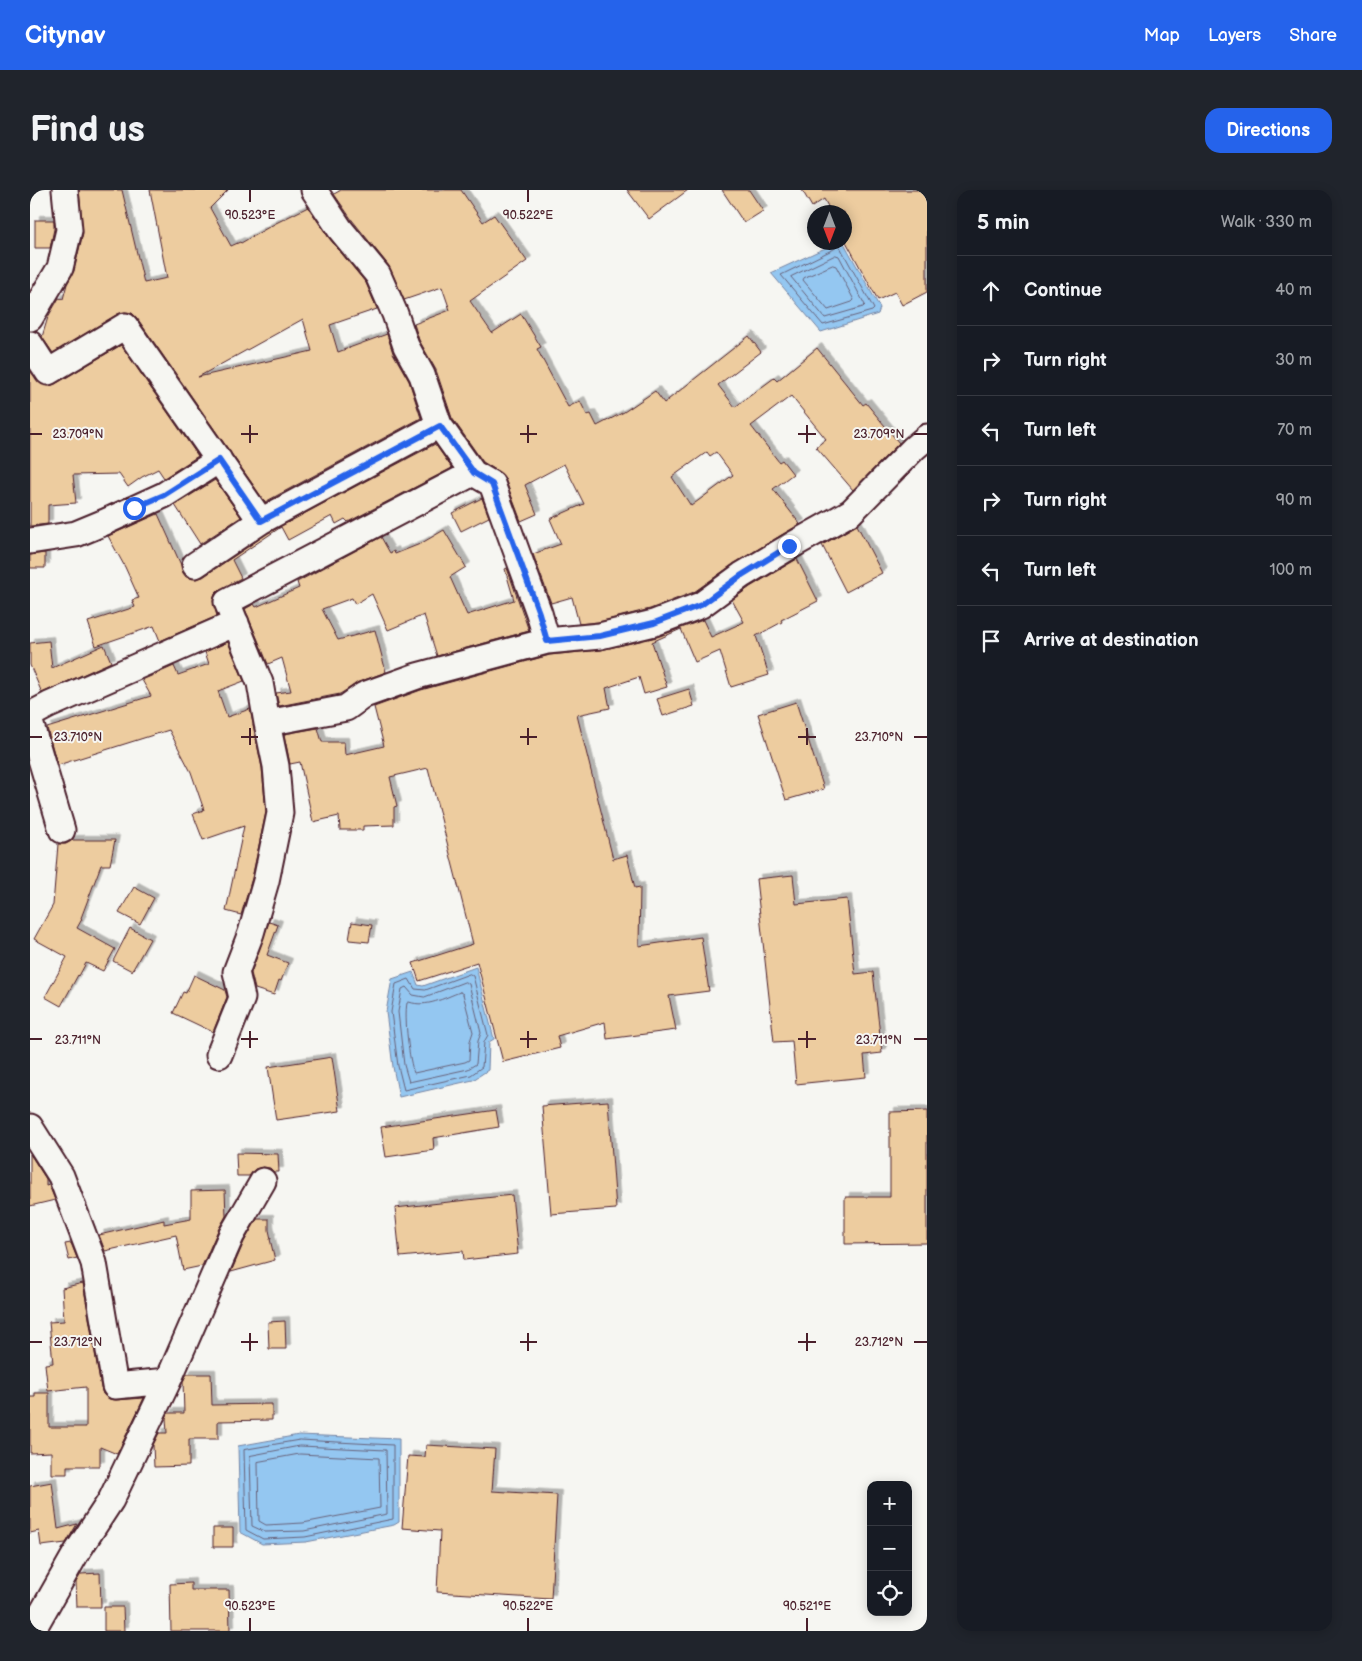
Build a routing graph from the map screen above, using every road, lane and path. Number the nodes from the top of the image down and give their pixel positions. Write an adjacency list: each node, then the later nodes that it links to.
1 (66, 190): 3 (street)
2 (314, 190): 5 (street)
3 (30, 318)
4 (30, 344): 7 (street)
5 (440, 426): 8 (street); 9 (street)
6 (927, 437): 13 (street)
7 (219, 460): 9 (street); 10 (street)
8 (474, 473): 12 (street); 13 (street)
9 (261, 521): 11 (street)
10 (30, 541)
11 (195, 565)
12 (236, 623): 14 (street); 16 (street)
13 (547, 641): 16 (street)
14 (30, 715)
15 (30, 722): 17 (street)
16 (267, 723): 18 (street)
17 (62, 830)
18 (219, 1055)
19 (30, 1127): 21 (street)
20 (263, 1181): 21 (street)
21 (168, 1381): 22 (street)
22 (30, 1624)

